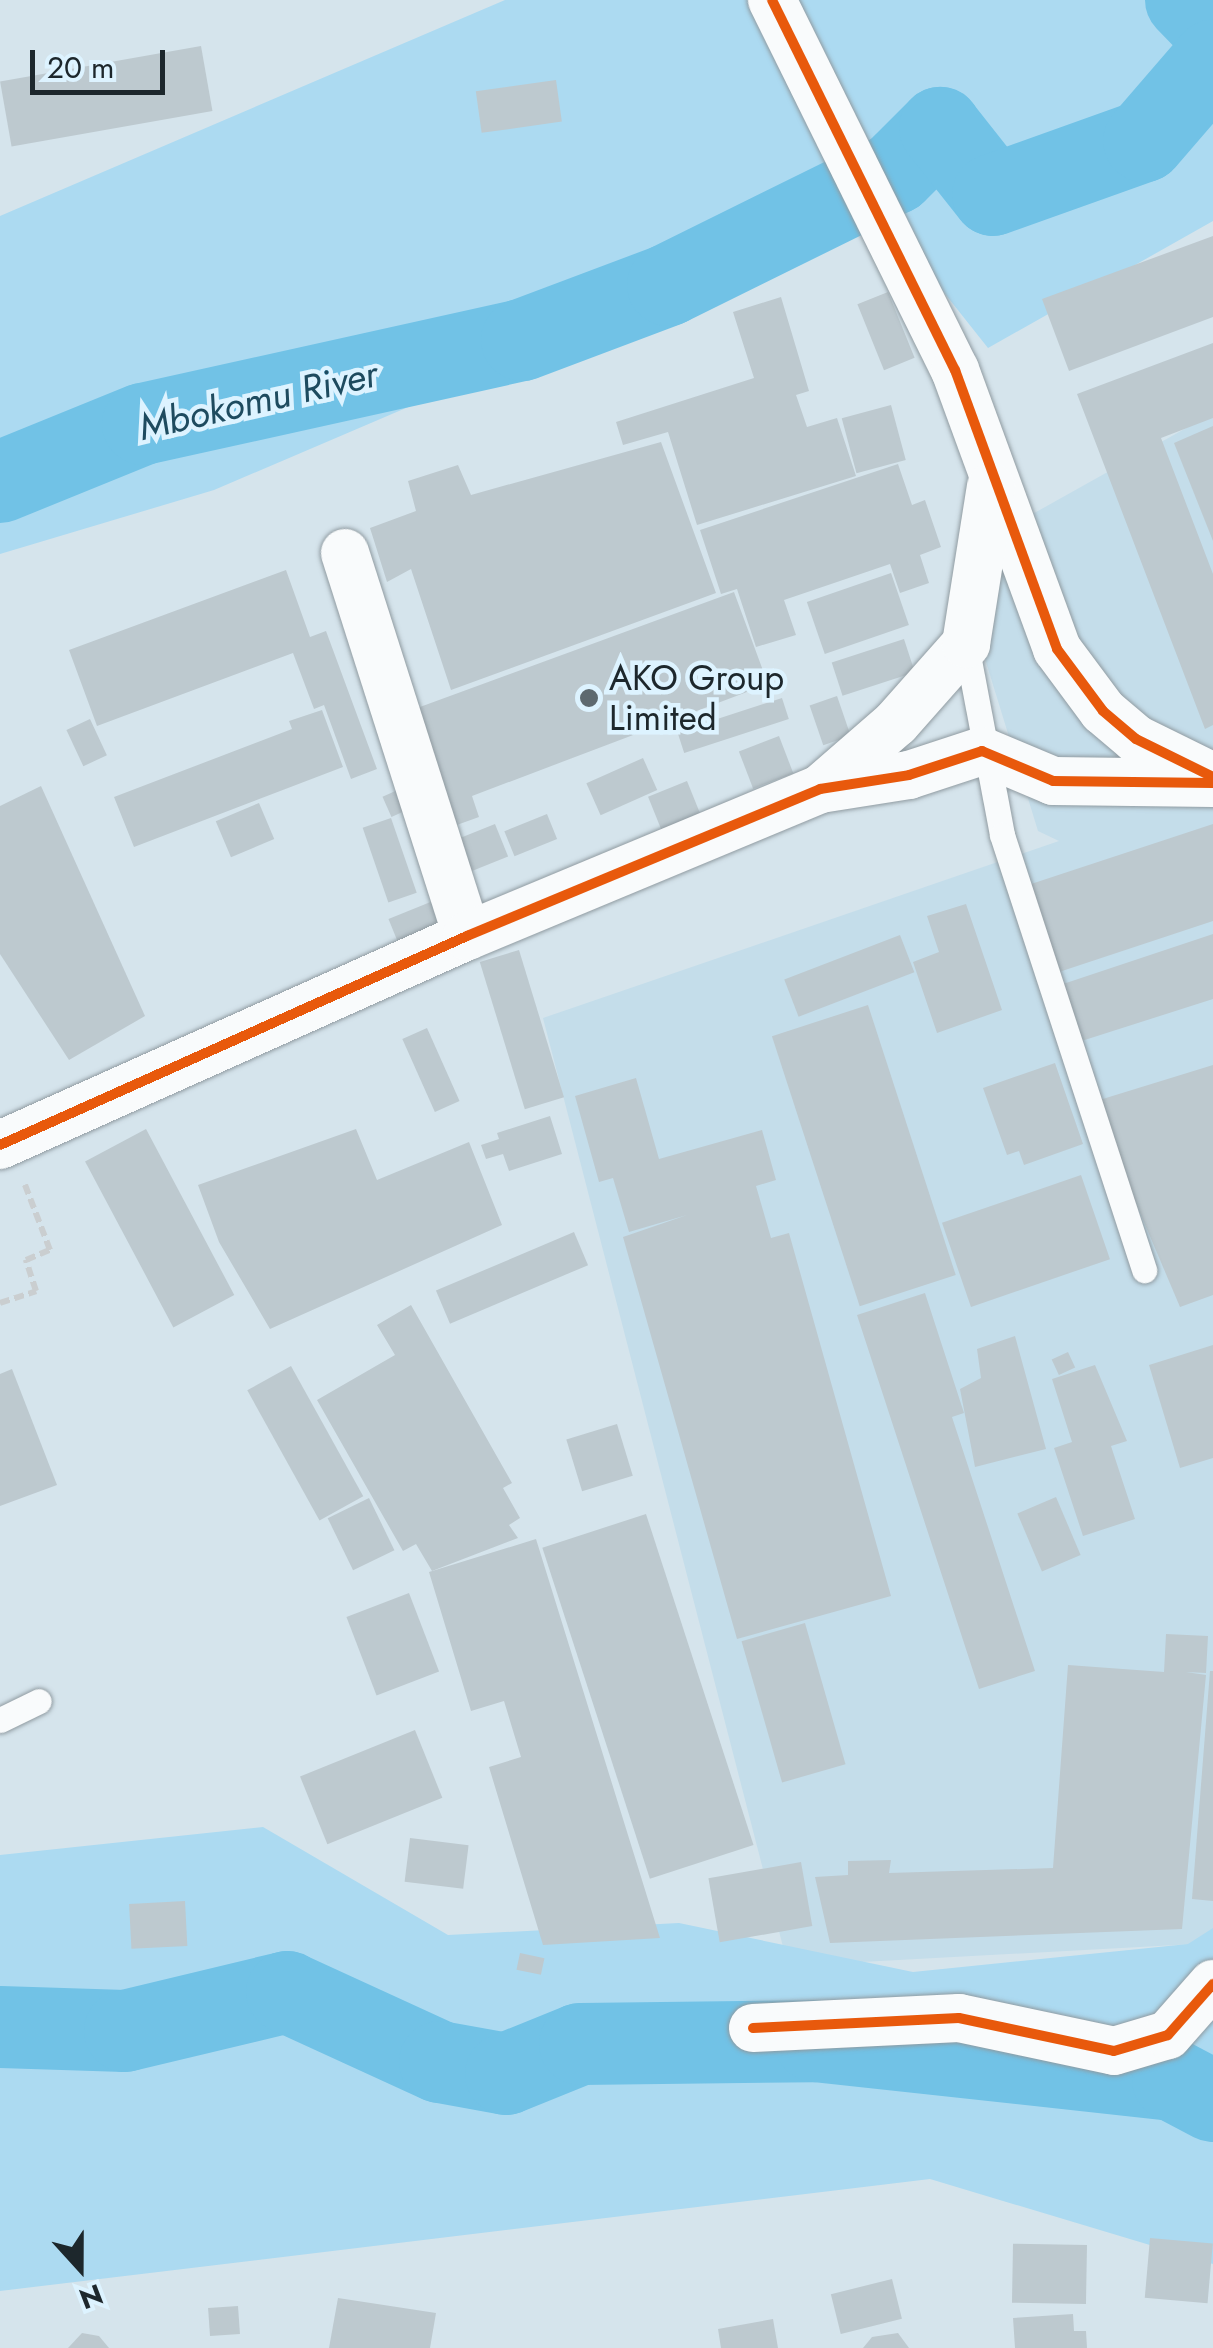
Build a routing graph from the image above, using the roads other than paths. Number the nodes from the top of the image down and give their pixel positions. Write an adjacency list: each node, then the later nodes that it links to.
1 (772, 0): 2 (street)
2 (993, 464): 4 (street); 6 (street)
3 (345, 553): 8 (street)
4 (966, 644): 5 (lane); 7 (street)
5 (982, 751): 6 (street); 7 (street); 10 (lane)
6 (1213, 780)
7 (820, 789): 8 (street)
8 (467, 936): 9 (street)
9 (4, 1143)
10 (1144, 1270)
11 (39, 1701): 12 (lane)
12 (0, 1720)
13 (1213, 1984): 14 (street)
14 (753, 2028)

